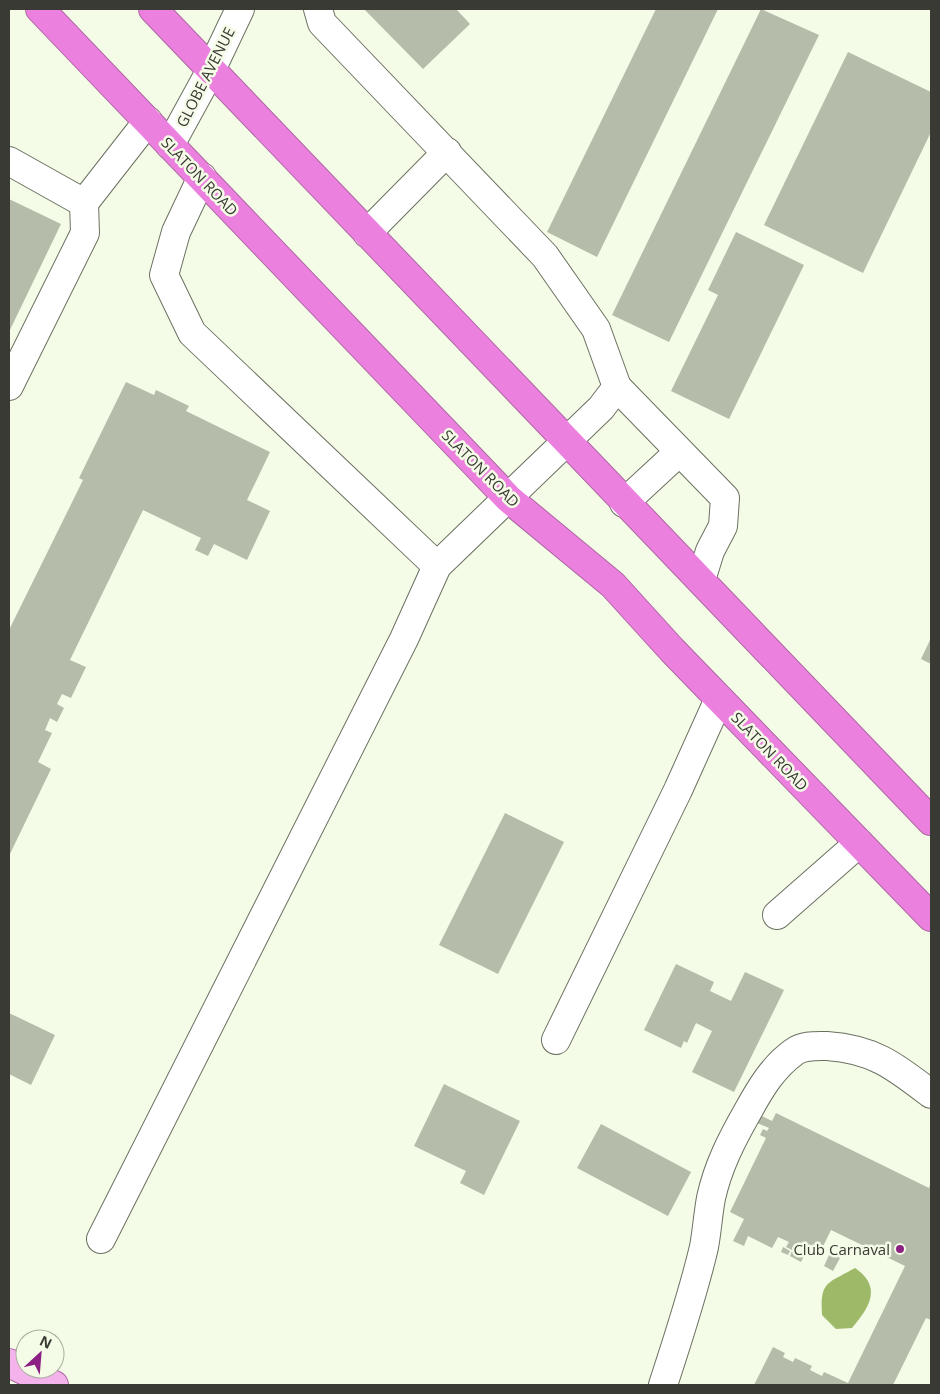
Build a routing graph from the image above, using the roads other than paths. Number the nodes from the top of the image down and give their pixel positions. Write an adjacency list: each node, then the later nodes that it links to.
1 (40, 9): 6 (highway, SLATON ROAD)
2 (153, 9): 5 (highway)
3 (240, 9): 5 (street, GLOBE AVENUE)
4 (318, 9): 8 (street)
5 (211, 70): 7 (street, GLOBE AVENUE); 12 (highway)
6 (148, 121): 7 (highway, SLATON ROAD); 11 (street)
7 (170, 145): 10 (highway, SLATON ROAD)
8 (447, 152): 12 (street); 14 (street)
9 (9, 161): 11 (street)
10 (202, 177): 17 (highway, SLATON ROAD); 19 (street)
11 (84, 203): 13 (street)
12 (367, 233): 15 (highway)
13 (9, 386)
14 (616, 387): 15 (street); 16 (street)
15 (566, 440): 17 (street); 18 (highway)
16 (679, 452): 18 (street); 20 (street)
17 (508, 499): 19 (street); 21 (highway, SLATON ROAD)
18 (624, 503): 20 (highway)
19 (437, 566): 28 (street)
20 (700, 580): 22 (highway)
21 (719, 699): 23 (highway, SLATON ROAD); 26 (street)
22 (931, 821)
23 (859, 843): 24 (street); 25 (highway, SLATON ROAD)
24 (777, 915)
25 (931, 917)
26 (556, 1040)
27 (931, 1094): 31 (street)
28 (101, 1239)
29 (9, 1363): 30 (main road)
30 (54, 1385)
31 (663, 1385)

